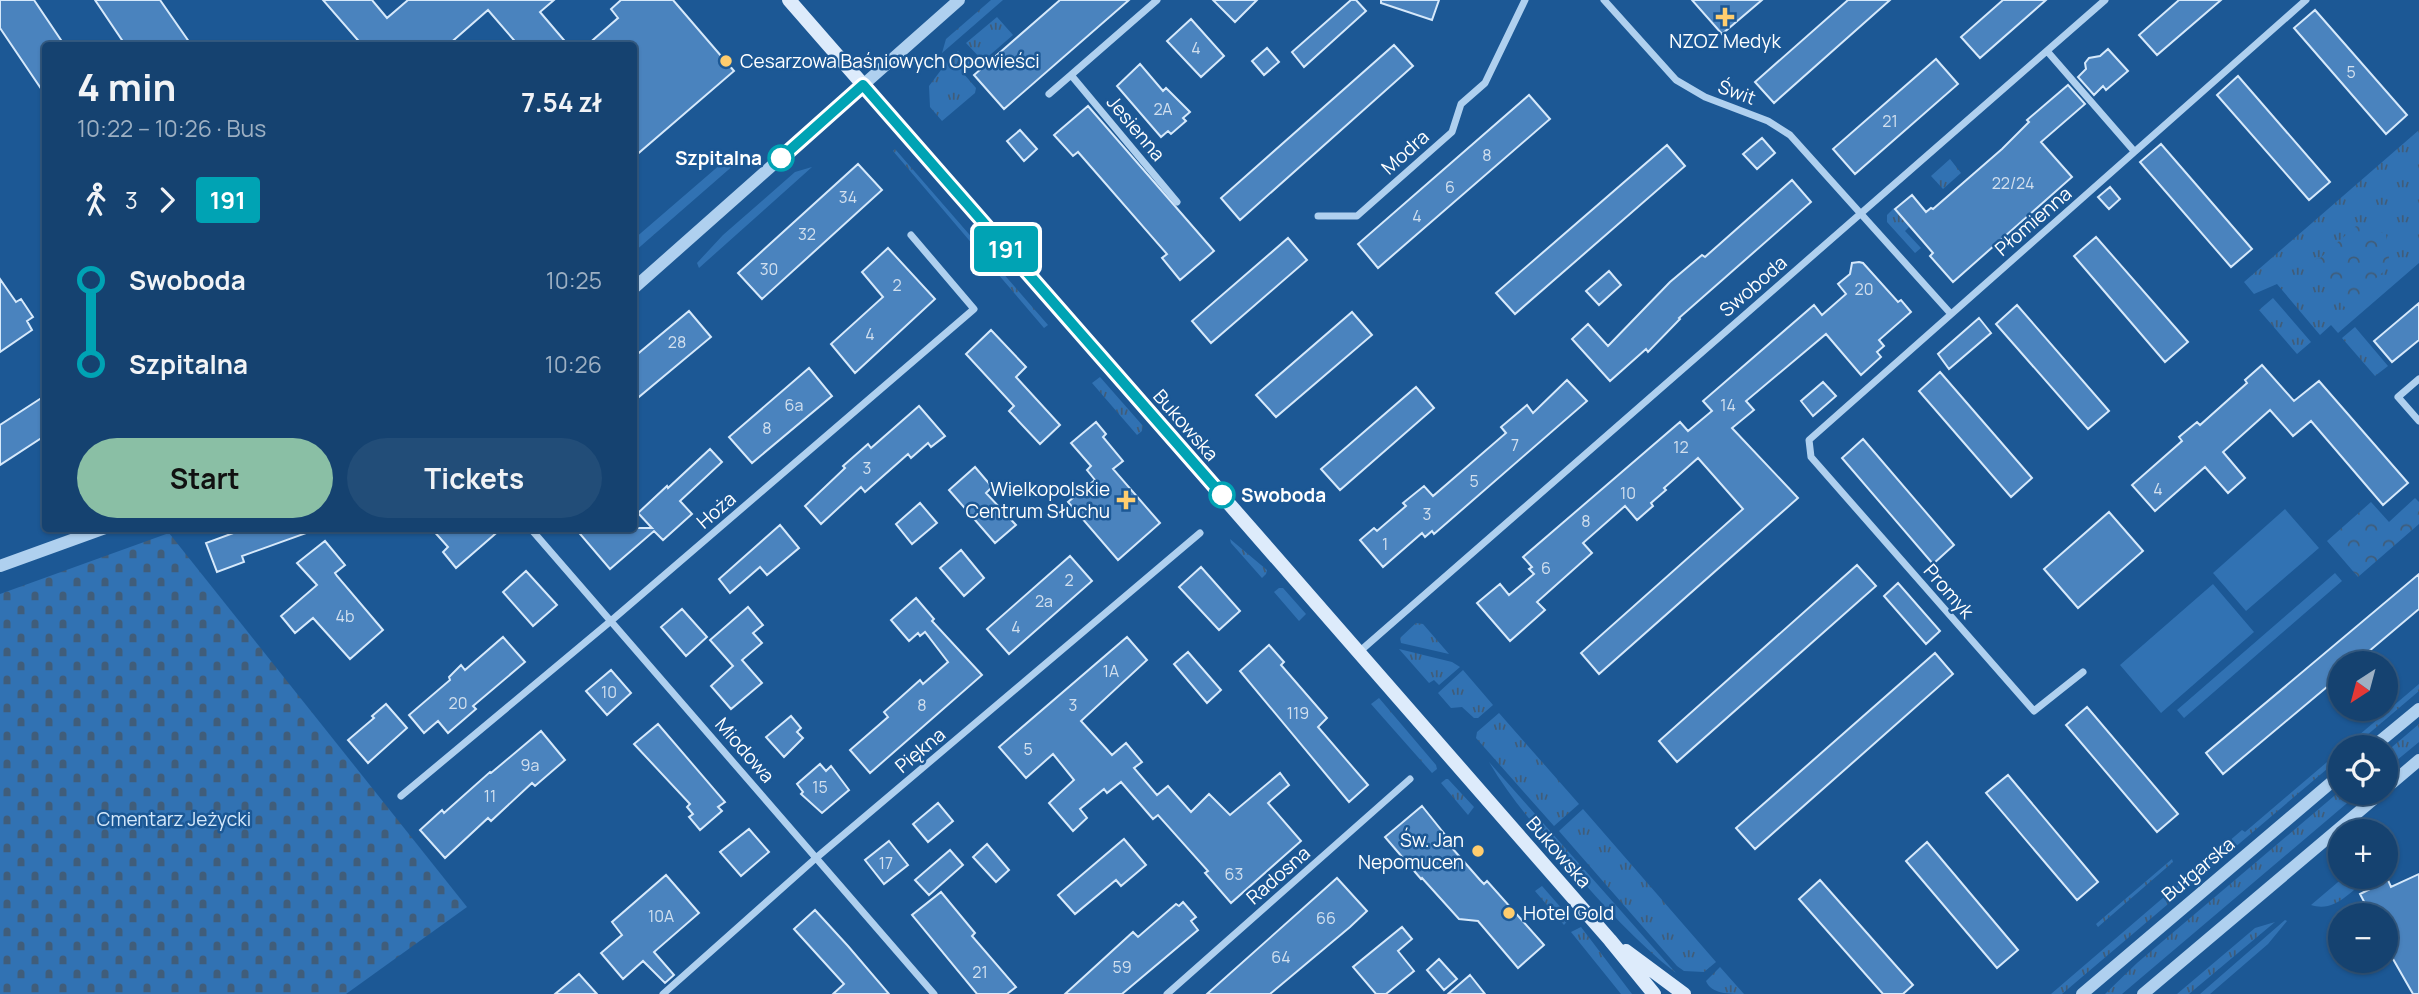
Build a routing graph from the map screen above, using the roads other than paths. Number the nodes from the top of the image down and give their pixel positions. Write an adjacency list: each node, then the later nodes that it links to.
1 (789, 0): 10 (main road, Bukowska)
2 (960, 0): 10 (street)
3 (1157, 0): 9 (street)
4 (1525, 0): 15 (street, Modra)
5 (1604, 0): 14 (street, Świt)
6 (2105, 0): 8 (street, Swoboda)
7 (2306, 0): 12 (street, Płomienna)
8 (2047, 51): 12 (street); 14 (street, Swoboda)
9 (1071, 75): 11 (street); 13 (street, Jesienna)
10 (863, 85): 17 (street); 27 (main road, Bukowska)
11 (1049, 94)
12 (2134, 151): 18 (street, Płomienna)
13 (1177, 202)
14 (1861, 212): 18 (street); 27 (street, Swoboda)
15 (1318, 216)
16 (911, 235): 26 (street, Hoża)
17 (637, 285)
18 (1951, 314): 21 (street, Płomienna)
19 (2419, 379): 20 (street)
20 (2419, 421)
21 (1809, 440): 28 (street, Promyk)
22 (94, 532): 25 (street)
23 (534, 532): 26 (street, Miodowa)
24 (1200, 533): 37 (street, Piękna)
25 (0, 566)
26 (612, 621): 35 (street, Hoża); 37 (street, Miodowa)
27 (1359, 652): 38 (main road, Bukowska)
28 (2083, 672)
29 (2419, 709): 30 (street)
30 (2388, 735)
31 (2419, 760): 32 (street)
32 (2398, 778)
33 (1410, 779): 41 (street, Radosna)
34 (2328, 785): 44 (street, Bułgarska)
35 (401, 796)
36 (2366, 805): 45 (street)
37 (817, 858): 39 (street, Piękna); 40 (street, Miodowa)
38 (1611, 940): 42 (main road, Bukowska); 43 (main road, Bukowska)
39 (663, 994)
40 (934, 994)
41 (1167, 994)
42 (1654, 994)
43 (1684, 994)
44 (2082, 994)
45 (2143, 994)

